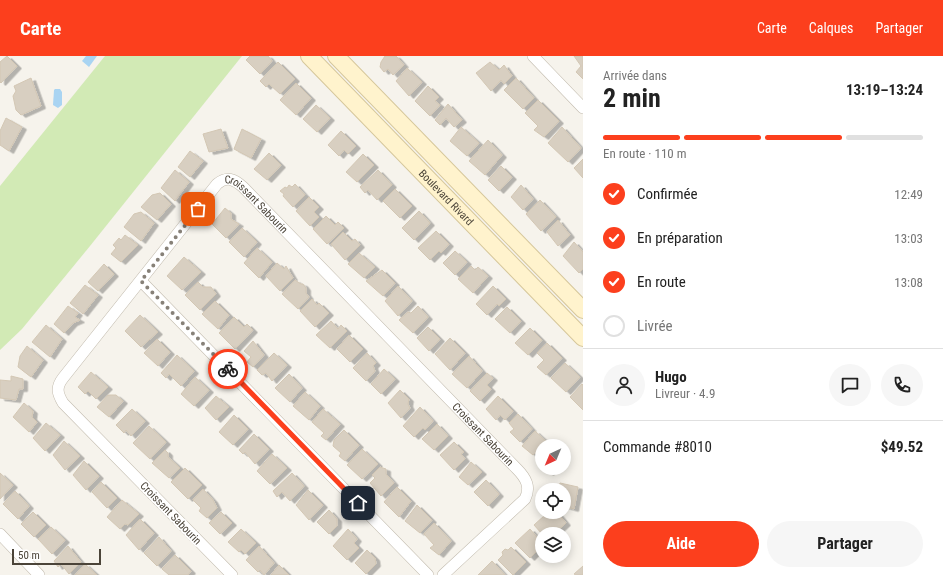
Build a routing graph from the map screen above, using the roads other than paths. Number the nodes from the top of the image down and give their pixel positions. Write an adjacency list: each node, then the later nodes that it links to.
1 (336, 56): 6 (street, Boulevard Rivard)
2 (532, 56): 4 (street)
3 (312, 57): 7 (street, Boulevard Rivard)
4 (583, 108)
5 (141, 281): 10 (street, Croissant Sabourin); 11 (street); 12 (street, Croissant Sabourin)
6 (583, 310)
7 (583, 338)
8 (0, 534): 9 (street)
9 (39, 575)
10 (232, 575)
11 (428, 575)
12 (443, 575)

